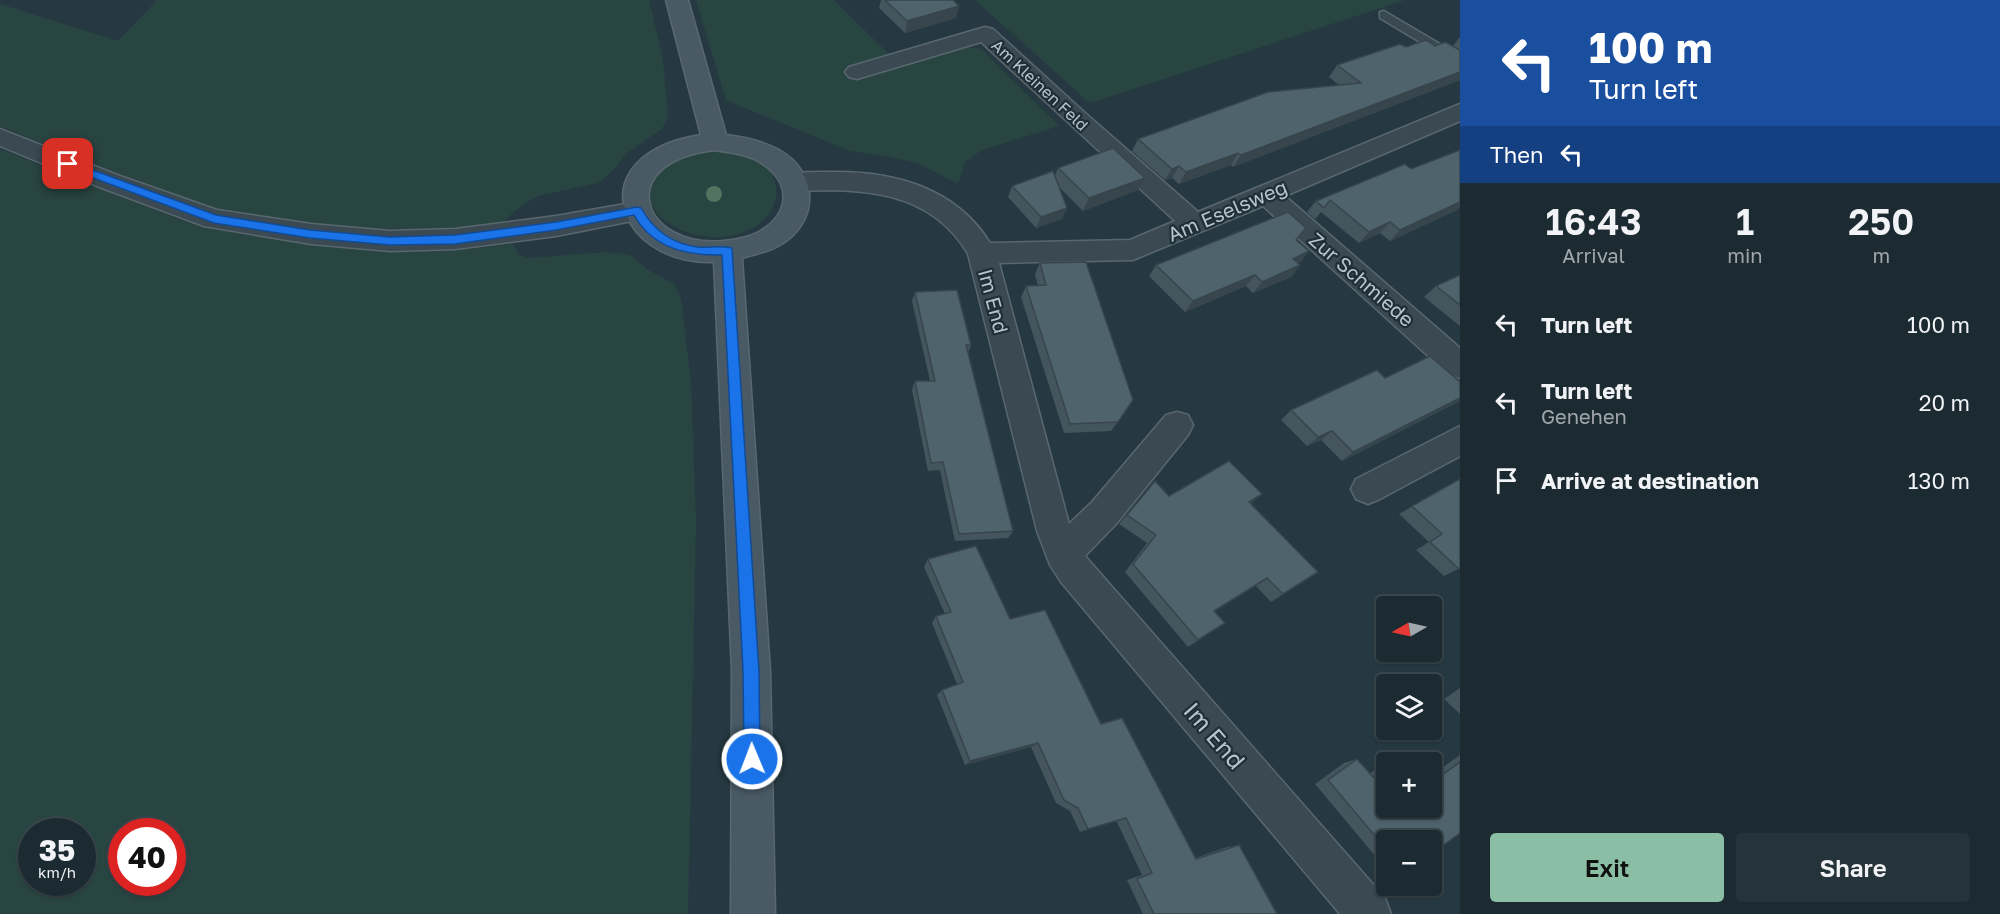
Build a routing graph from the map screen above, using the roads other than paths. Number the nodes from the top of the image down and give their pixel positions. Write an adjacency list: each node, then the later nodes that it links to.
1 (677, 0): 7 (street)
2 (1384, 15): 3 (lane)
3 (1460, 62)
4 (857, 72): 11 (street, Am Kleinen Feld)
5 (1460, 112): 9 (street, Am Eselsweg)
6 (0, 137): 10 (street)
7 (715, 142): 8 (street); 10 (street)
8 (795, 182): 12 (street); 13 (street, Im End)
9 (1265, 193): 11 (street, Am Eselsweg); 14 (street, Zur Schmiede)
10 (637, 211): 12 (street)
11 (1195, 224): 13 (street, Am Eselsweg)
12 (728, 251): 19 (street)
13 (982, 253): 18 (street, Im End)
14 (1460, 366)
15 (1177, 425): 18 (street)
16 (1460, 440): 17 (street)
17 (1368, 489)
18 (1063, 554): 20 (street, Im End)
19 (753, 914)
20 (1369, 914)

